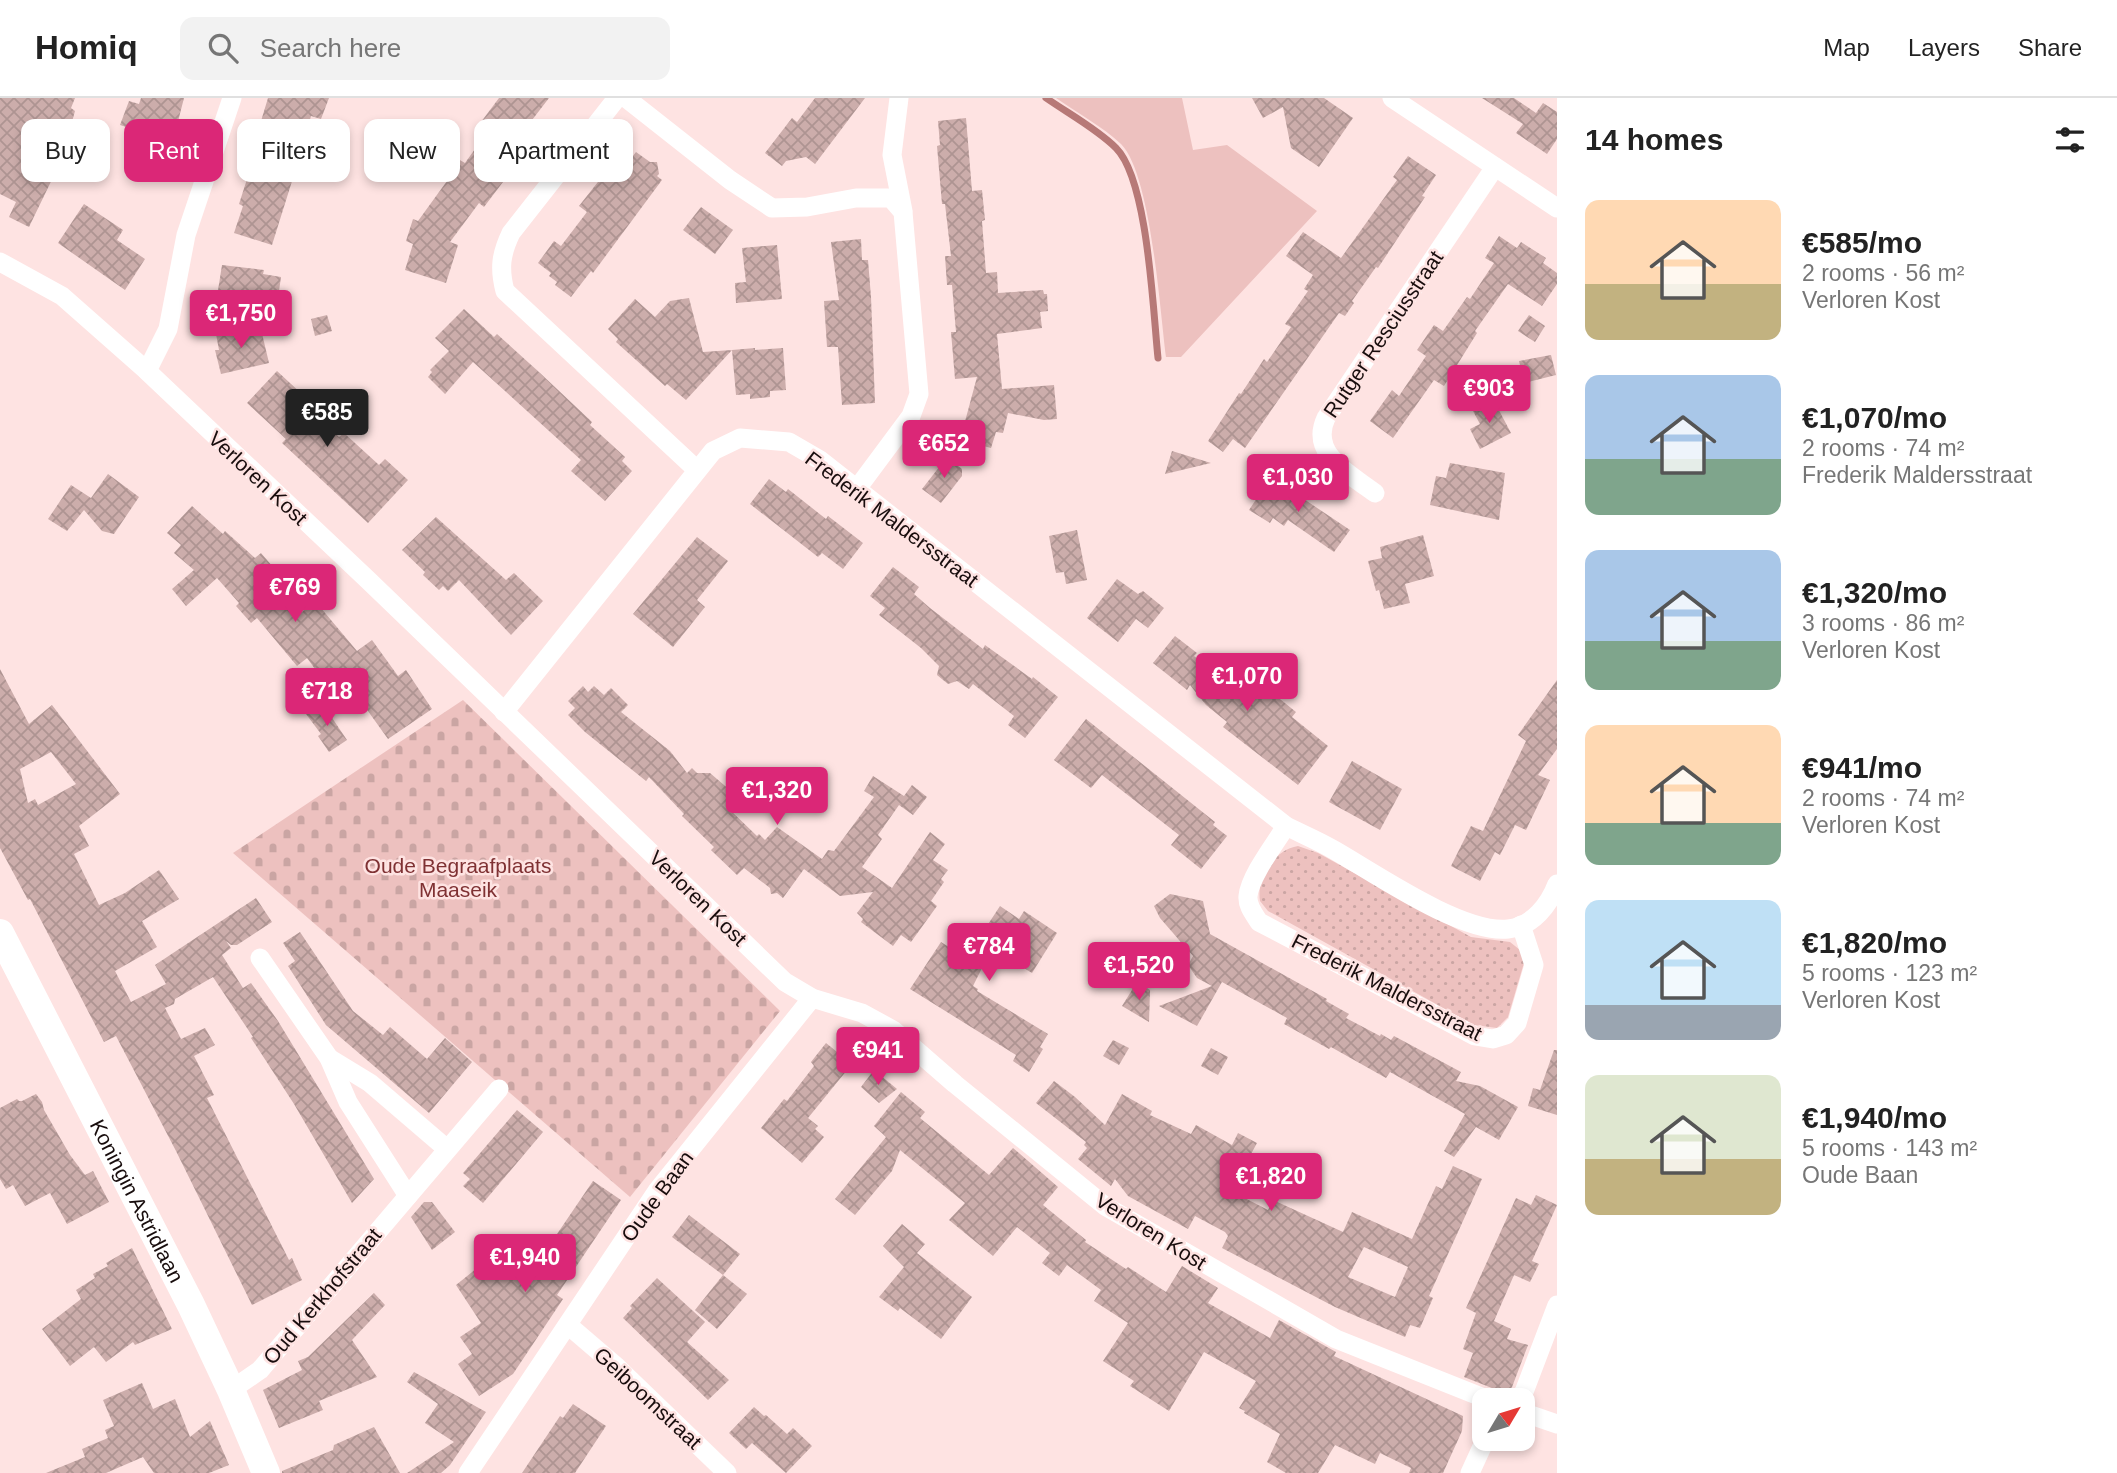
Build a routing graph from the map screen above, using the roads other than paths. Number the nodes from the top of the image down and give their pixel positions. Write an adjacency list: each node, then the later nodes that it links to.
1 (232, 98): 10 (street)
2 (617, 98): 11 (street)
3 (625, 98): 8 (street)
4 (899, 98): 8 (street)
5 (1392, 98): 6 (street)
6 (1495, 167): 7 (street); 13 (street, Rutger Resciusstraat)
7 (1557, 208)
8 (903, 212): 12 (street)
9 (0, 262): 10 (street, Verloren Kost)
10 (146, 371): 14 (street, Verloren Kost)
11 (696, 470): 12 (street, Frederik Maldersstraat); 14 (street, Frederik Maldersstraat)
12 (856, 489): 15 (street, Frederik Maldersstraat)
13 (1375, 493)
14 (504, 712): 20 (street, Verloren Kost)
15 (1286, 826): 17 (street, Frederik Maldersstraat); 17 (street, Frederik Maldersstraat)
16 (1557, 884): 17 (street)
17 (1521, 925)
18 (0, 933): 28 (main road, Koningin Astridlaan)
19 (260, 958): 21 (street)
20 (812, 998): 26 (street, Oude Baan); 29 (street, Verloren Kost)
21 (329, 1058): 23 (street); 24 (street)
22 (499, 1089): 23 (street, Oud Kerkhofstraat)
23 (447, 1149): 24 (street, Oud Kerkhofstraat)
24 (408, 1196): 28 (street, Oud Kerkhofstraat)
25 (1557, 1305): 27 (street)
26 (568, 1325): 34 (street, Oude Baan); 35 (street, Geiboomstraat)
27 (1526, 1388)
28 (231, 1390): 33 (main road, Koningin Astridlaan)
29 (1472, 1393)
30 (1535, 1416): 31 (street)
31 (1557, 1424)
32 (1480, 1451): 36 (street)
33 (266, 1473)
34 (468, 1473)
35 (727, 1473)
36 (1470, 1473)

